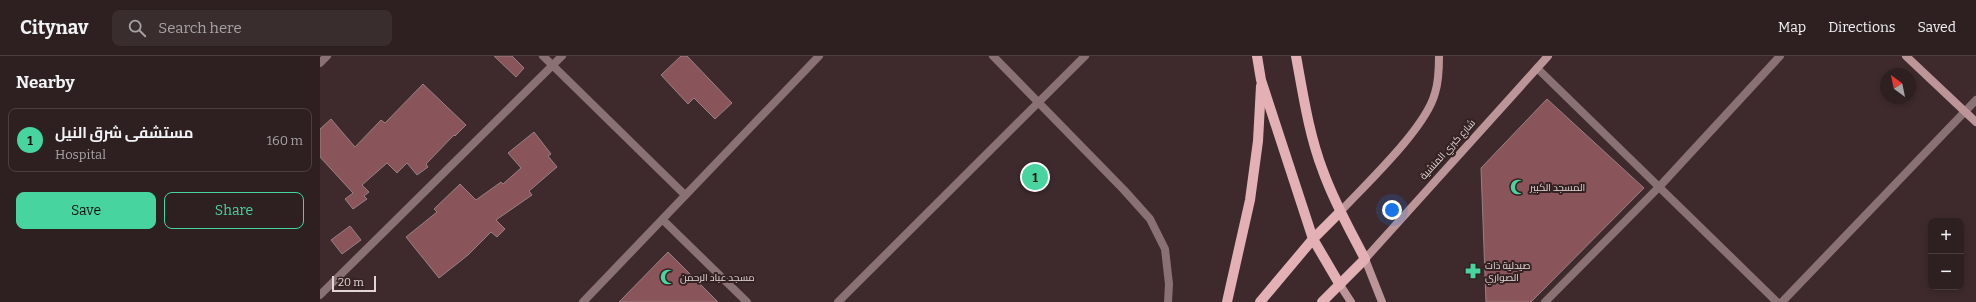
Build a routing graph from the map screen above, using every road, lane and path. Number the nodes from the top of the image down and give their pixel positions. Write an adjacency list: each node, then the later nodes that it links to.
1 (327, 56): 13 (street)
2 (543, 56): 14 (street)
3 (562, 56): 14 (street)
4 (819, 56): 22 (street)
5 (993, 56): 18 (street)
6 (1085, 56): 18 (street)
7 (1257, 56): 16 (main road)
8 (1296, 56): 23 (main road)
9 (1439, 56): 23 (street)
10 (1548, 56): 15 (street, شارع كبري المنشية)
11 (1780, 56): 21 (street)
12 (1906, 56): 19 (street)
13 (320, 63)
14 (553, 66): 22 (street); 28 (street)
15 (1537, 68): 21 (street); 26 (street, شارع كبري المنشية)
16 (1261, 80): 25 (main road); 33 (main road)
17 (1976, 100): 19 (street)
18 (1039, 102): 31 (street); 32 (street)
19 (1966, 112): 20 (street); 40 (street)
20 (1976, 122)
21 (1660, 186): 38 (street); 39 (street)
22 (686, 195): 24 (street)
23 (1340, 212): 25 (main road); 26 (main road)
24 (663, 220): 29 (street); 30 (street)
25 (1313, 239): 27 (main road); 34 (main road)
26 (1365, 259): 27 (main road, شارع كبري المنشية); 37 (street)
27 (1340, 285): 35 (main road, شارع كبري المنشية); 36 (street)
28 (320, 295)
29 (583, 302)
30 (747, 302)
31 (838, 302)
32 (1168, 302)
33 (1227, 302)
34 (1260, 302)
35 (1322, 302)
36 (1351, 302)
37 (1382, 302)
38 (1545, 302)
39 (1777, 302)
40 (1782, 302)

